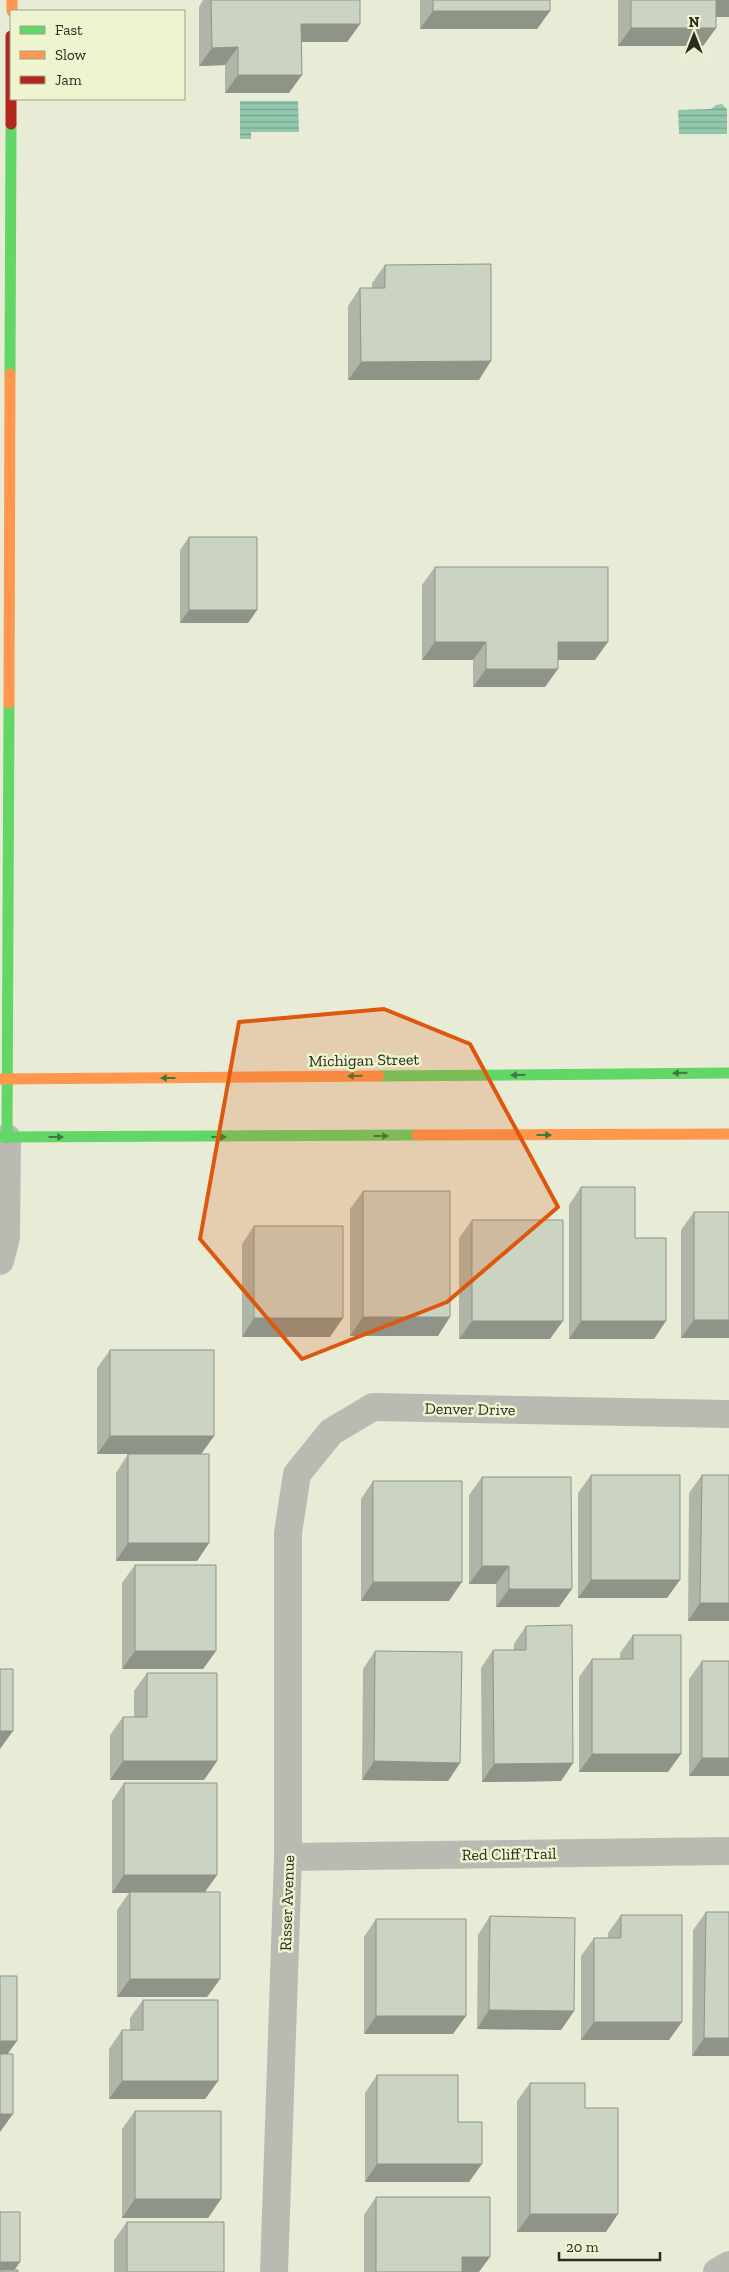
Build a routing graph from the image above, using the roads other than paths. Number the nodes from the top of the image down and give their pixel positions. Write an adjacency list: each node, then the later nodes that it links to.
1 (11, 100): 3 (street)
2 (729, 1073): 3 (street, Michigan Street, one-way to 3)
3 (4, 1079): 5 (street)
4 (729, 1134): 5 (street, one-way to 4)
5 (4, 1137): 6 (street)
6 (0, 1261)
7 (729, 1414): 8 (street, Denver Drive)
8 (288, 1533): 10 (street, Risser Avenue)
9 (729, 1851): 10 (street, Red Cliff Trail)
10 (288, 1857): 12 (street, Risser Avenue)
11 (729, 2266): 13 (street)
12 (274, 2272)
13 (717, 2272)

